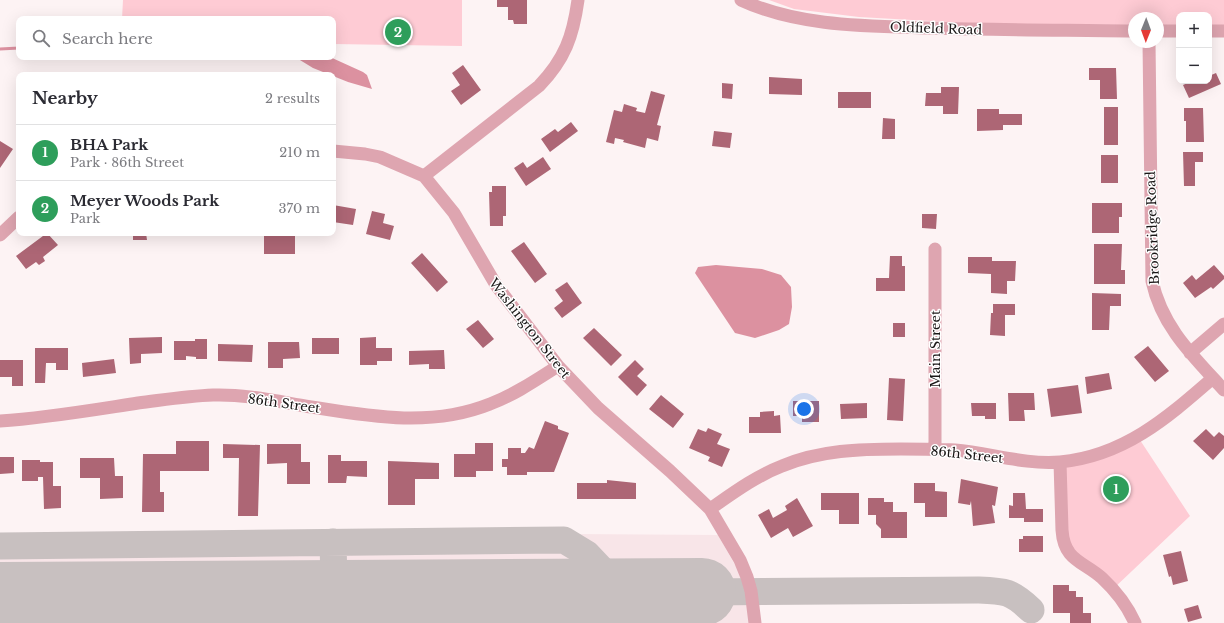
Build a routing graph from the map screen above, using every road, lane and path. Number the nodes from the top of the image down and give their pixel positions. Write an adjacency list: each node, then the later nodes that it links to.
1 (578, 0): 10 (street)
2 (741, 0): 3 (street, Oldfield Road)
3 (1128, 31)
4 (1164, 31): 5 (street)
5 (1176, 31)
6 (1212, 31): 7 (street)
7 (1224, 31)
8 (1149, 48): 15 (street, Brookridge Road)
9 (336, 151): 10 (street)
10 (424, 176): 16 (street, Washington Street)
11 (16, 220): 12 (street)
12 (0, 234)
13 (935, 249): 20 (street, Main Street)
14 (1224, 324): 15 (street)
15 (1190, 353): 17 (street, Brookridge Road)
16 (558, 366): 19 (street, 86th Street); 22 (street, Washington Street)
17 (1213, 378): 18 (street, Brookridge Road); 21 (street, 86th Street)
18 (1224, 390)
19 (0, 421)
20 (935, 449): 21 (street, 86th Street); 22 (street, 86th Street)
21 (1060, 462): 24 (street)
22 (710, 509): 23 (street, Washington Street)
23 (755, 623)
24 (1135, 623)

